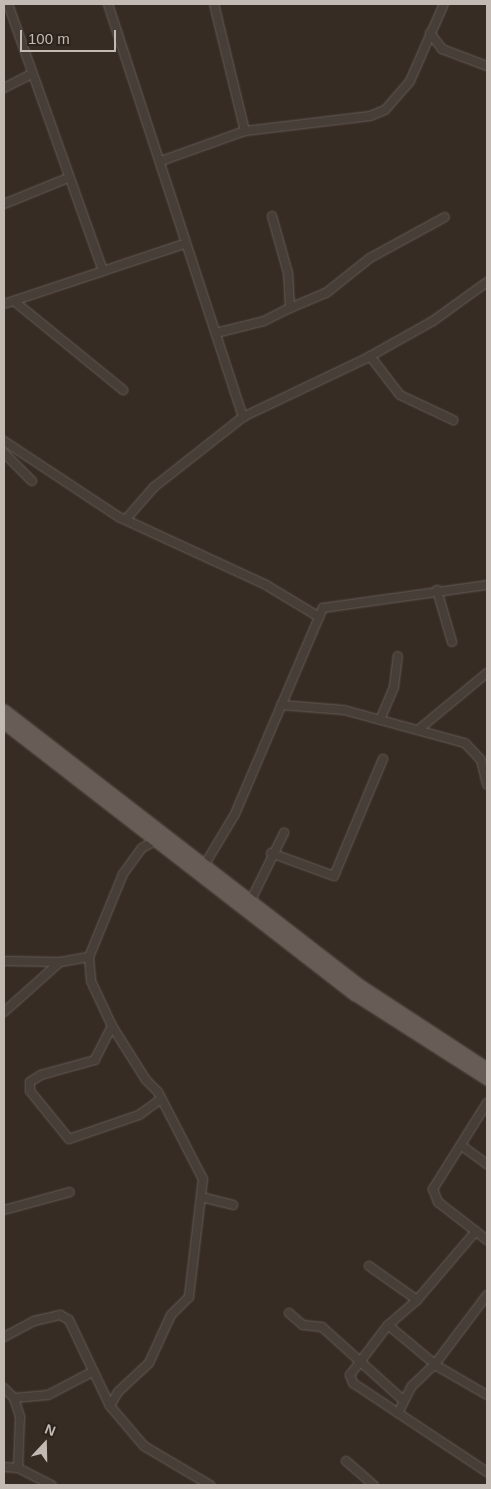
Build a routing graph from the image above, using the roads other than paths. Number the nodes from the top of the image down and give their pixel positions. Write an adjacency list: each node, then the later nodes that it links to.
1 (8, 4): 9 (street)
2 (108, 4): 12 (street)
3 (214, 4): 11 (street)
4 (444, 4): 5 (street)
5 (430, 34): 6 (street); 7 (street)
6 (442, 49): 7 (street); 8 (street)
7 (424, 52): 11 (street)
8 (487, 66)
9 (32, 74): 10 (street); 13 (street)
10 (4, 88)
11 (245, 131): 12 (street)
12 (161, 160): 17 (street)
13 (68, 178): 14 (street); 18 (street)
14 (4, 204)
15 (272, 216): 22 (street)
16 (445, 217): 22 (street)
17 (184, 244): 18 (street); 23 (street)
18 (103, 271): 20 (street)
19 (487, 282): 24 (street)
20 (14, 301): 21 (street); 25 (street)
21 (4, 304)
22 (290, 308): 23 (street)
23 (216, 333): 26 (street)
24 (370, 356): 26 (street); 27 (street)
25 (123, 390)
26 (243, 417): 31 (street)
27 (453, 420)
28 (7, 443): 29 (street); 31 (street)
29 (5, 456): 30 (street)
30 (32, 481)
31 (127, 518): 34 (street)
32 (487, 585): 33 (street)
33 (437, 590): 34 (street); 35 (street)
34 (320, 617): 38 (street)
35 (452, 642)
36 (398, 656): 40 (street)
37 (487, 672): 42 (street)
38 (281, 705): 40 (street); 49 (street)
39 (4, 710): 49 (main road)
40 (380, 720): 42 (street)
41 (4, 723): 47 (main road)
42 (418, 730): 43 (street)
43 (484, 757): 45 (street)
44 (383, 759): 48 (street)
45 (487, 784)
46 (284, 833): 48 (street)
47 (153, 842): 51 (street); 57 (main road)
48 (271, 853): 50 (street)
49 (205, 864): 50 (main road)
50 (251, 900): 56 (main road)
51 (88, 957): 53 (street); 55 (street)
52 (4, 961): 53 (street)
53 (60, 962): 54 (street)
54 (4, 1012)
55 (112, 1026): 58 (street); 58 (street)
56 (487, 1068)
57 (487, 1079)
58 (161, 1098): 63 (street)
59 (486, 1109): 60 (street)
60 (462, 1146): 61 (street); 66 (street)
61 (487, 1164)
62 (70, 1192): 65 (street)
63 (201, 1197): 64 (street); 81 (street)
64 (234, 1205)
65 (4, 1210)
66 (476, 1231): 67 (street); 70 (street)
67 (487, 1240)
68 (369, 1266): 70 (street)
69 (487, 1296): 75 (street)
70 (417, 1300): 72 (street)
71 (289, 1313): 74 (street)
72 (388, 1325): 74 (street); 75 (street)
73 (4, 1337): 76 (street)
74 (361, 1358): 80 (street); 82 (street)
75 (435, 1364): 78 (street); 80 (street)
76 (92, 1372): 79 (street); 81 (street)
77 (4, 1388): 79 (street)
78 (487, 1395)
79 (14, 1398): 85 (street)
80 (403, 1400): 82 (street)
81 (110, 1406): 88 (street)
82 (398, 1413): 86 (street)
83 (346, 1461): 89 (street)
84 (4, 1467): 85 (street)
85 (18, 1468): 87 (street)
86 (487, 1472)
87 (52, 1485)
88 (210, 1485)
89 (374, 1485)

